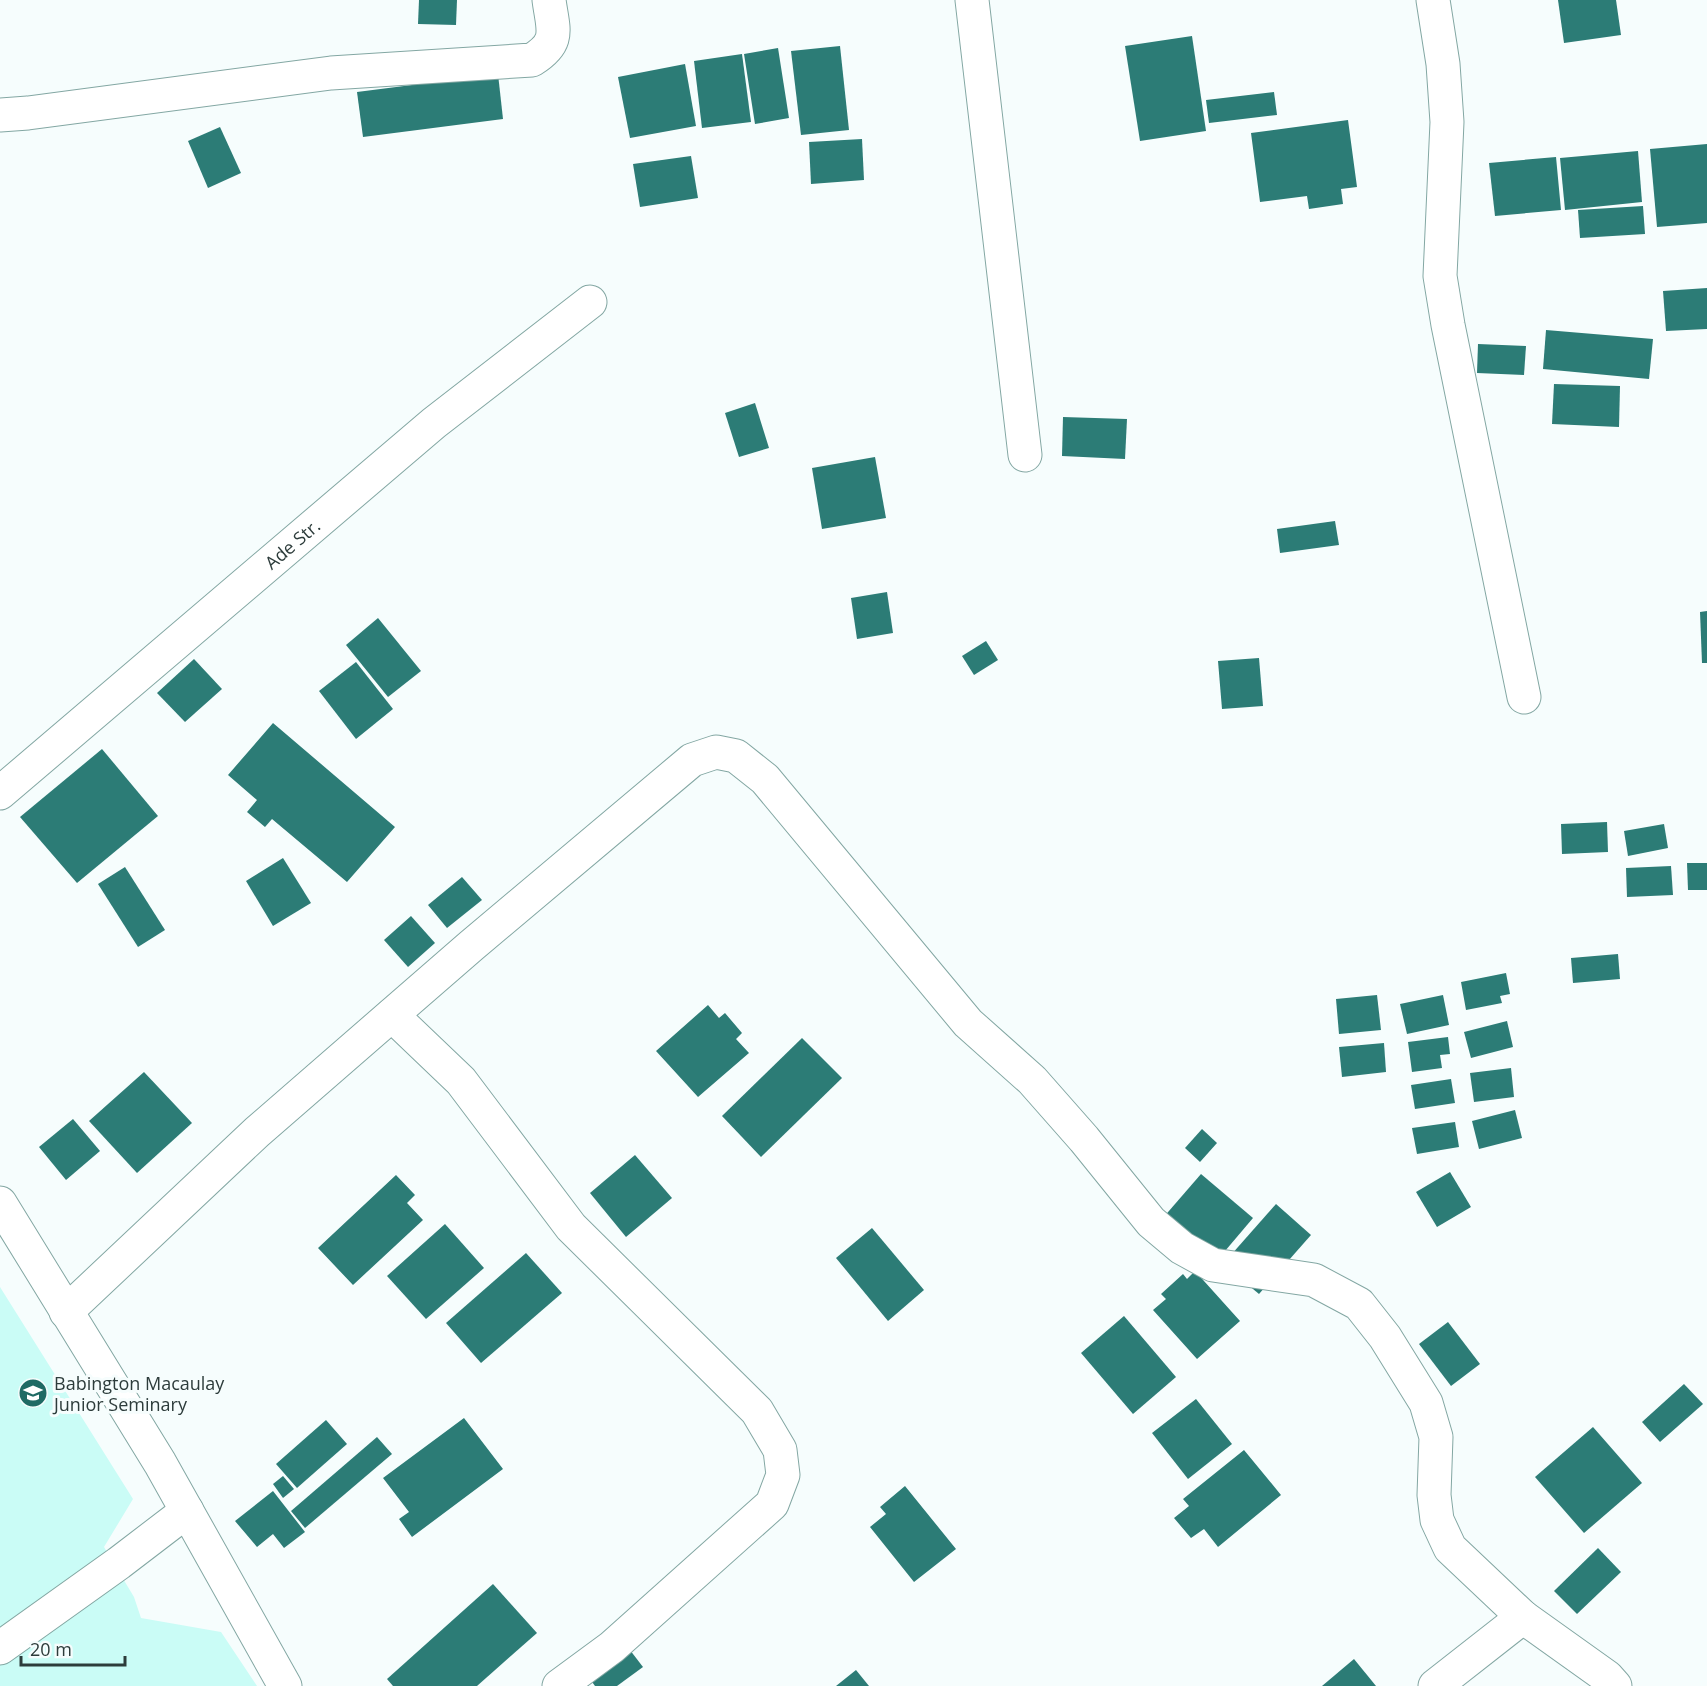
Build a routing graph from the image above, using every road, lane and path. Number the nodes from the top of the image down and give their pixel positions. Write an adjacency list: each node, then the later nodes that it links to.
1 (549, 0): 4 (street)
2 (972, 0): 6 (street)
3 (1433, 0): 7 (street)
4 (0, 115)
5 (590, 302): 8 (street, Ade Str.)
6 (1025, 454)
7 (1524, 697)
8 (0, 793)
9 (392, 1015): 11 (street); 13 (street); 16 (street)
10 (0, 1203): 11 (street)
11 (66, 1312): 12 (street)
12 (187, 1511): 14 (street); 15 (street)
13 (1523, 1617): 17 (street); 18 (street)
14 (0, 1648)
15 (285, 1686)
16 (559, 1686)
17 (1435, 1686)
18 (1615, 1686)

